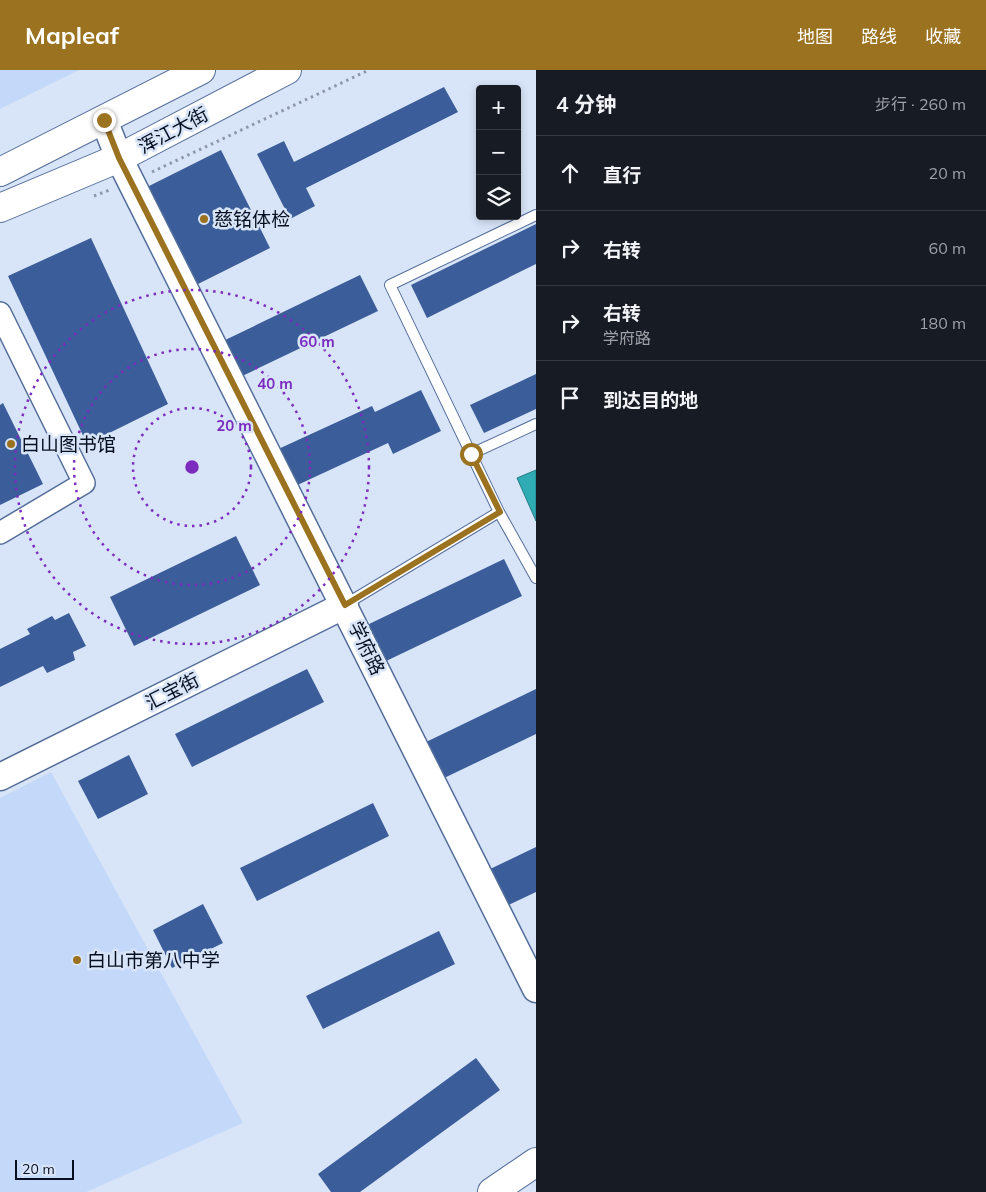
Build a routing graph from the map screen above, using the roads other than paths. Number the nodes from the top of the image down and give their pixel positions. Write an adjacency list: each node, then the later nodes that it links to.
1 (201, 70): 3 (main road)
2 (287, 70): 4 (main road, 浑江大街)
3 (104, 120): 4 (street, 学府路); 5 (main road)
4 (119, 158): 6 (main road, 浑江大街); 14 (street, 学府路)
5 (0, 172)
6 (0, 208)
7 (536, 215): 10 (lane)
8 (0, 313): 12 (street)
9 (536, 424): 10 (lane)
10 (471, 454): 11 (lane)
11 (500, 512): 13 (lane); 14 (lane)
12 (0, 533)
13 (536, 578)
14 (345, 605): 15 (street, 汇宝街); 16 (street, 学府路)
15 (0, 777)
16 (536, 989)
17 (536, 1162): 18 (main road)
18 (492, 1192)

